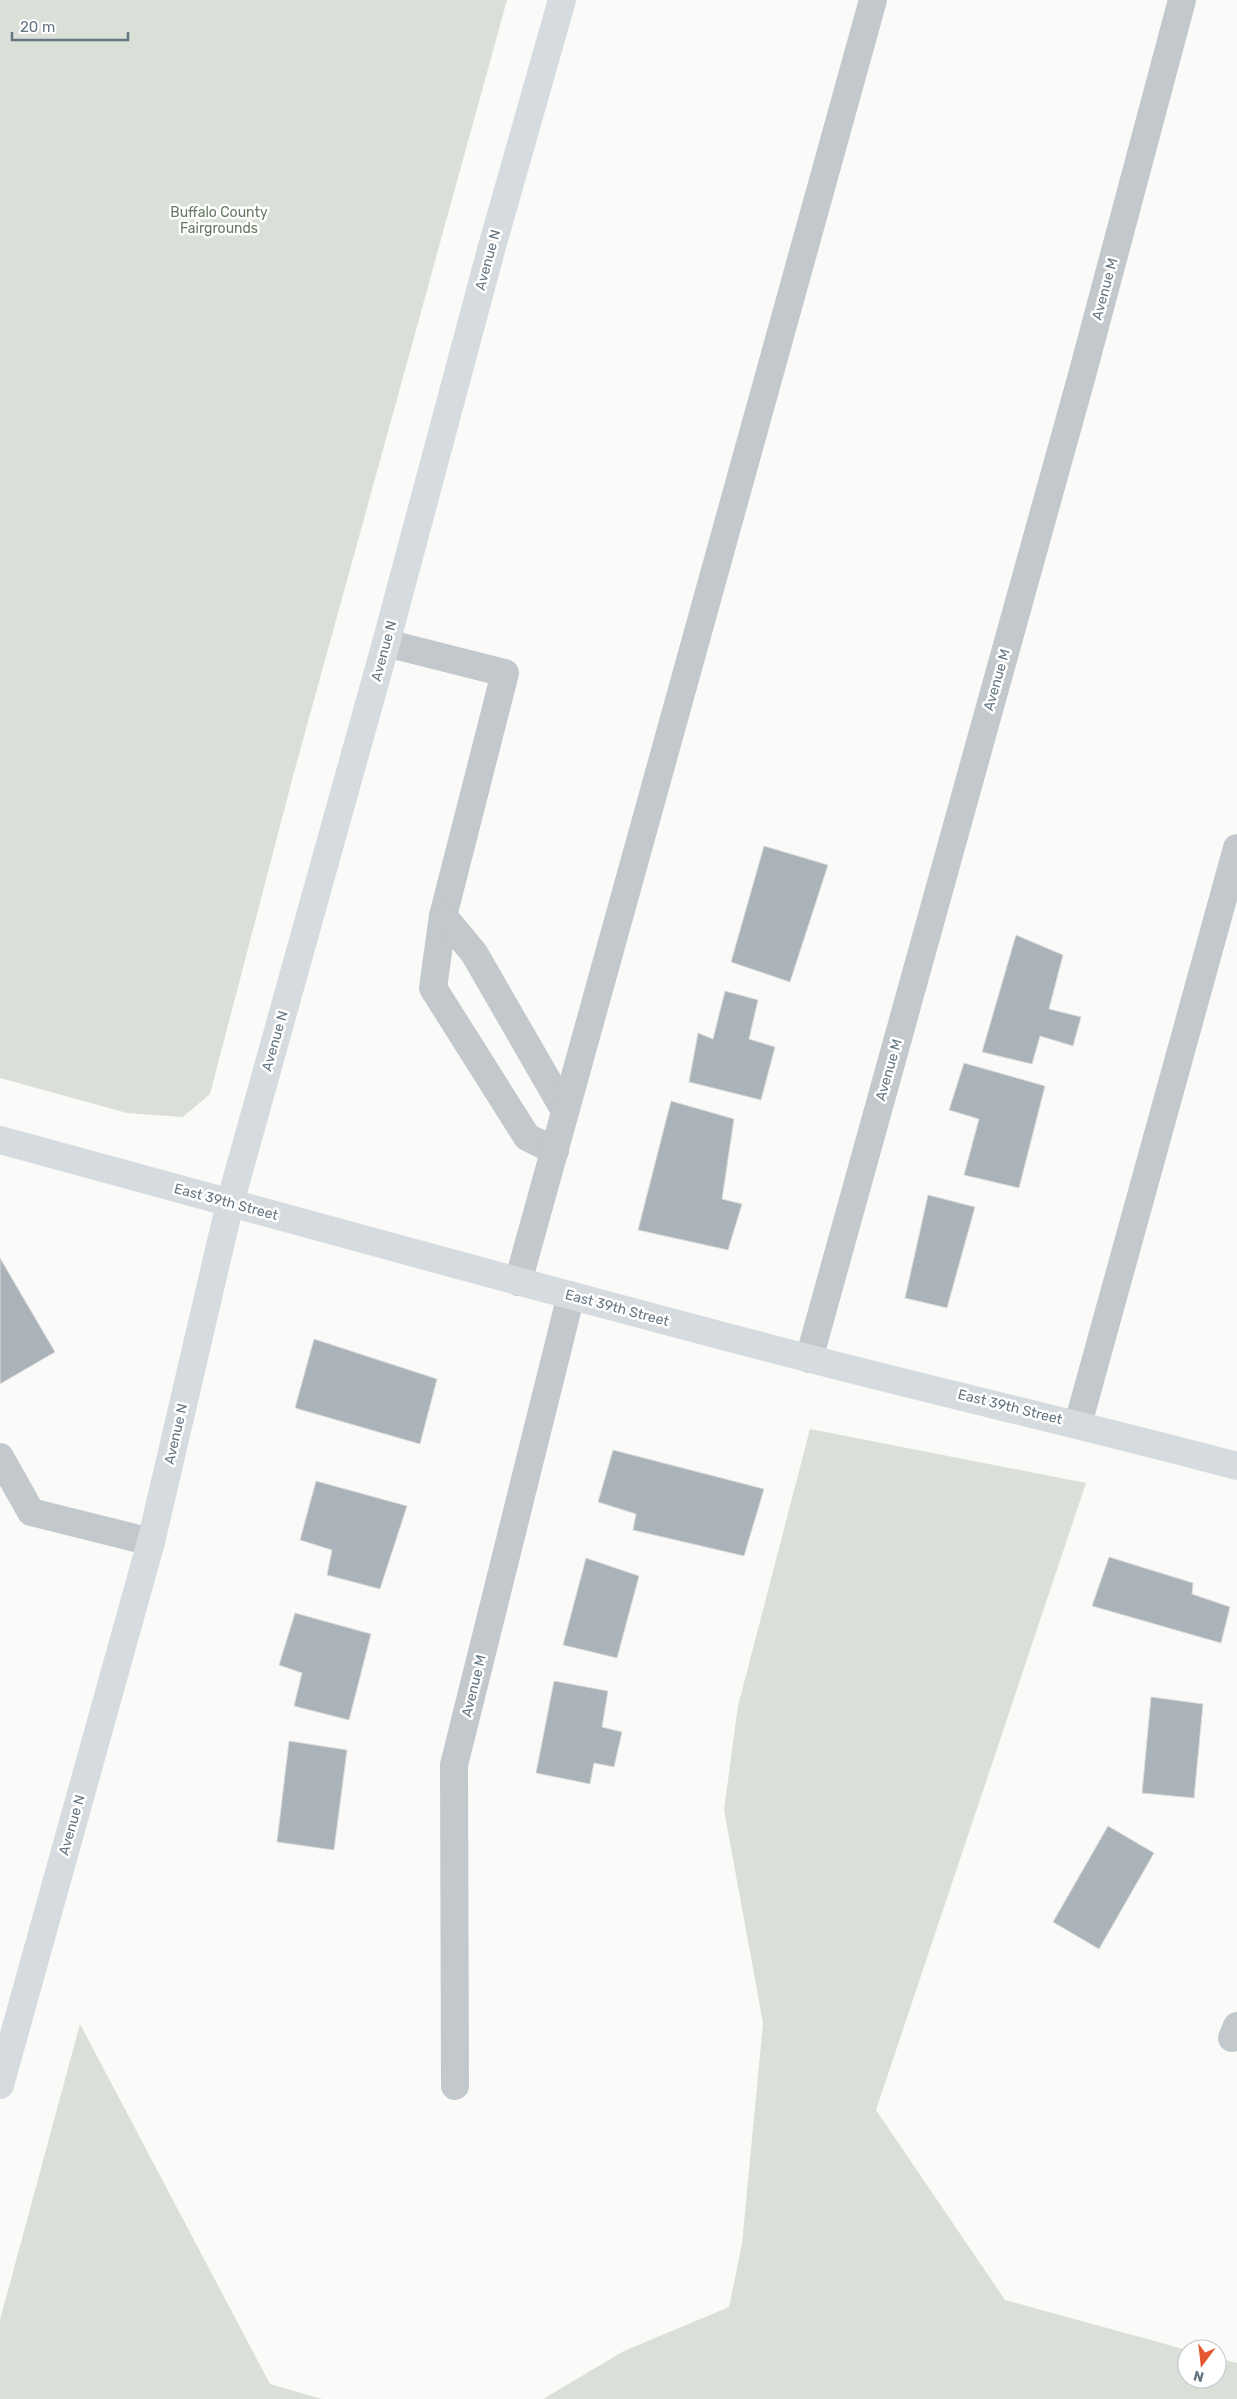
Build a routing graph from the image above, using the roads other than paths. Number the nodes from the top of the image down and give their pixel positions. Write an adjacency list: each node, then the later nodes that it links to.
1 (562, 0): 4 (main road, Avenue N)
2 (873, 0): 7 (street)
3 (1182, 0): 13 (street, Avenue M)
4 (386, 643): 6 (street); 10 (main road, Avenue N)
5 (1237, 848): 14 (street)
6 (442, 916): 7 (street); 9 (street)
7 (565, 1111): 9 (street)
8 (0, 1140): 10 (main road, East 39th Street)
9 (555, 1151): 11 (street)
10 (230, 1203): 11 (main road, East 39th Street); 17 (main road, Avenue N)
11 (518, 1282): 12 (main road, East 39th Street)
12 (571, 1296): 13 (main road, East 39th Street); 20 (street, Avenue M)
13 (809, 1358): 14 (main road, East 39th Street)
14 (1078, 1424): 16 (main road, East 39th Street)
15 (0, 1457): 17 (street)
16 (1237, 1466)
17 (151, 1542): 18 (main road, Avenue N)
18 (5, 2044): 19 (main road, Avenue N)
19 (0, 2085)
20 (455, 2086)

